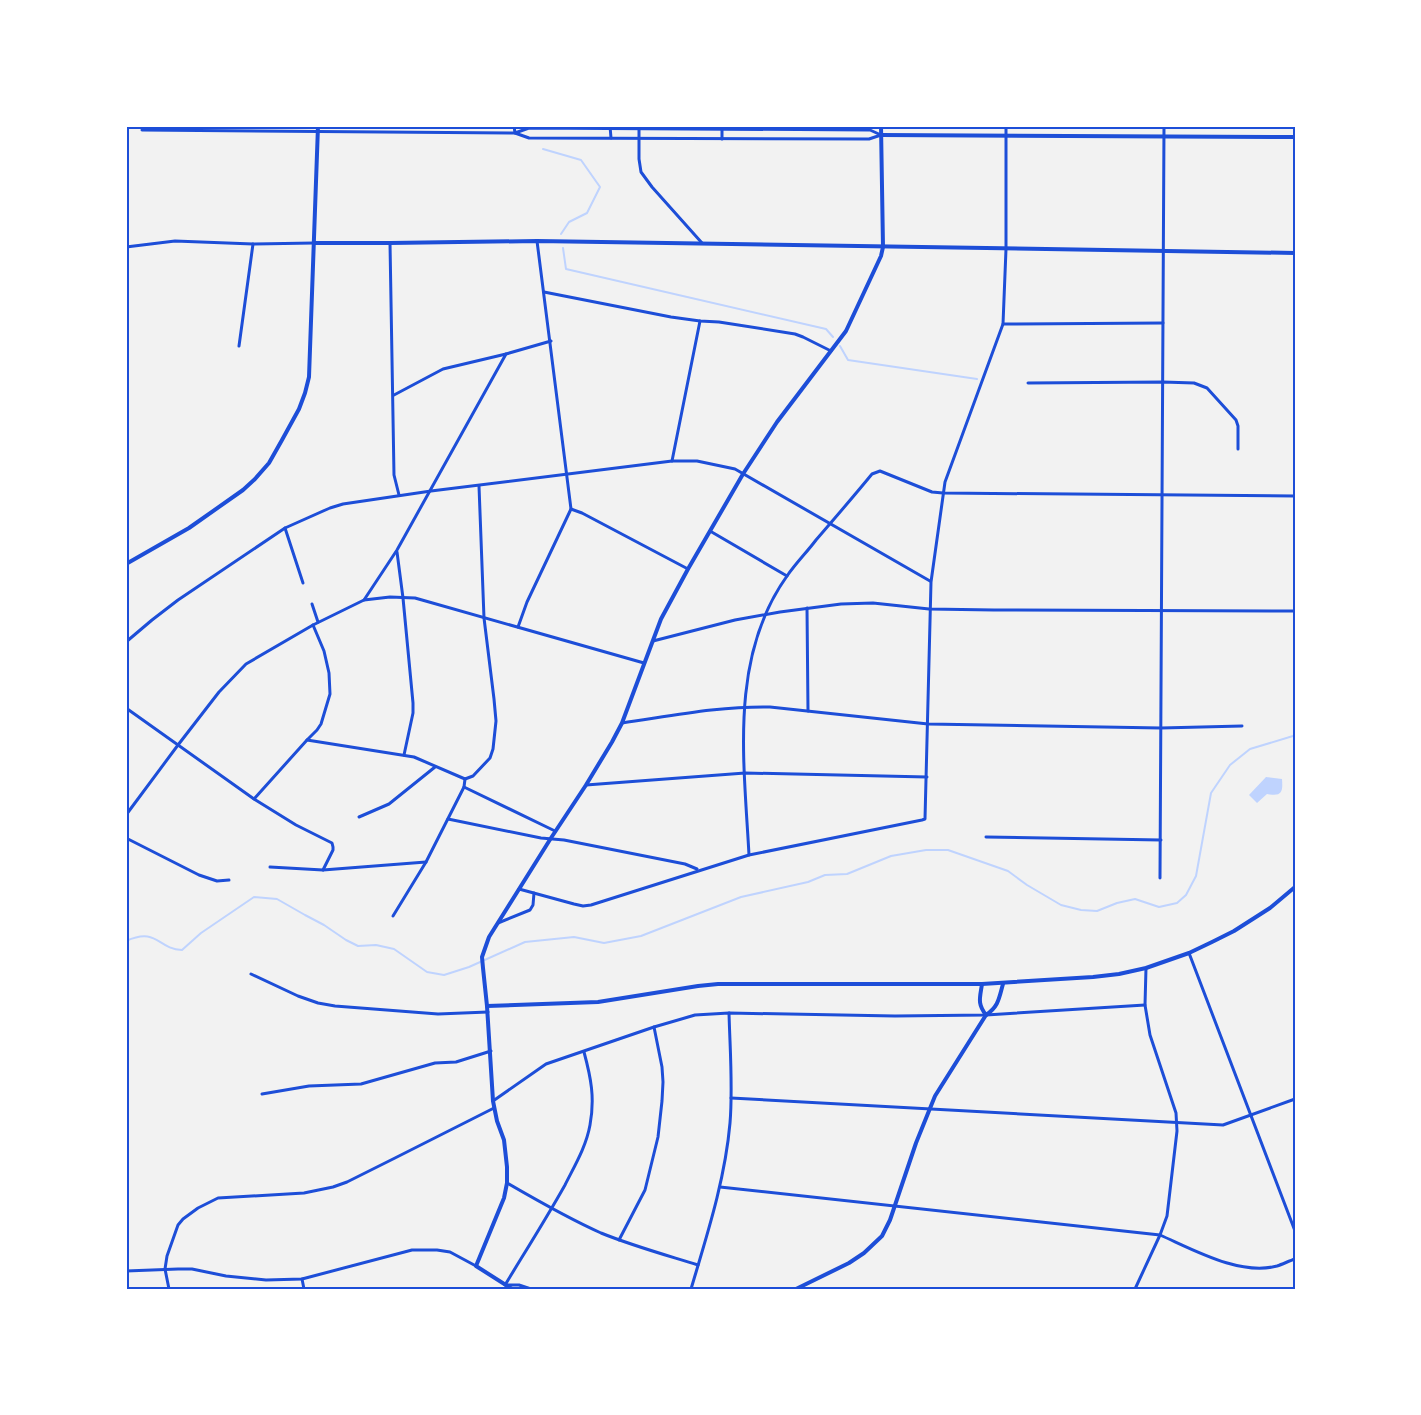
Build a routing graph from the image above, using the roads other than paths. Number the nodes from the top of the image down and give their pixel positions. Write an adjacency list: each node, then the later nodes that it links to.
1 (318, 126): 11 (street)
2 (514, 126): 12 (street)
3 (881, 126): 13 (street)
4 (1006, 126): 14 (street)
5 (1164, 126): 15 (street)
6 (610, 127): 8 (street); 12 (street); 17 (street)
7 (722, 128): 8 (street); 9 (street); 19 (street)
8 (639, 129): 18 (street)
9 (802, 129): 13 (street); 20 (street)
10 (142, 130): 11 (street)
11 (317, 132): 12 (street); 22 (street)
12 (514, 133): 17 (street)
13 (881, 135): 14 (street); 20 (street); 27 (street)
14 (1006, 136): 15 (street); 28 (street)
15 (1164, 137): 16 (street); 29 (street)
16 (1295, 137)
17 (611, 138): 18 (street)
18 (639, 139): 19 (street); 24 (street)
19 (722, 139): 20 (street)
20 (802, 139)
21 (537, 241): 23 (street); 24 (street); 31 (street)
22 (314, 243): 23 (street); 25 (street); 57 (street)
23 (390, 243): 41 (street)
24 (702, 243): 27 (street)
25 (253, 244): 26 (street); 36 (street)
26 (126, 247)
27 (882, 247): 28 (street); 37 (street)
28 (1006, 249): 29 (street); 34 (street)
29 (1163, 251): 30 (street); 33 (street)
30 (1295, 253)
31 (544, 292): 32 (street); 35 (street)
32 (700, 321): 37 (street); 43 (street)
33 (1163, 323): 34 (street); 39 (street)
34 (1004, 324): 48 (street)
35 (551, 341): 38 (street); 44 (street)
36 (239, 346)
37 (831, 351): 45 (street)
38 (506, 354): 41 (street); 47 (street)
39 (1163, 382): 40 (street); 42 (street); 50 (street)
40 (1028, 383)
41 (394, 395): 49 (street)
42 (1238, 449)
43 (672, 461): 44 (street); 45 (street)
44 (566, 473): 46 (street); 52 (street)
45 (743, 474): 53 (street); 55 (street)
46 (479, 485): 47 (street); 70 (street)
47 (431, 491): 49 (street); 56 (street)
48 (943, 493): 50 (street); 53 (street); 61 (street)
49 (399, 495): 54 (street)
50 (1162, 496): 51 (street); 67 (street)
51 (1295, 496)
52 (571, 509): 58 (street); 73 (street)
53 (830, 524): 59 (street); 61 (street)
54 (285, 528): 60 (street); 74 (street)
55 (710, 531): 58 (street); 59 (street)
56 (397, 550): 62 (street); 63 (street)
57 (126, 564)
58 (688, 569): 75 (street)
59 (787, 576): 69 (street)
60 (303, 582)
61 (931, 582): 66 (street)
62 (403, 598): 63 (street); 70 (street); 86 (street)
63 (364, 600): 71 (street)
64 (312, 604): 71 (street)
65 (807, 608): 66 (street); 69 (street); 79 (street)
66 (929, 609): 67 (street); 81 (street)
67 (1162, 611): 68 (street); 83 (street)
68 (1295, 611)
69 (765, 615): 75 (street); 77 (street)
70 (484, 618): 73 (street); 90 (street)
71 (318, 622): 72 (street)
72 (313, 624): 84 (street); 85 (street)
73 (518, 627): 76 (street)
74 (126, 642)
75 (651, 642): 76 (street)
76 (644, 663): 80 (street)
77 (744, 707): 79 (street); 80 (street); 88 (street)
78 (126, 708): 85 (street)
79 (808, 711): 81 (street)
80 (622, 723): 91 (street)
81 (928, 724): 83 (street); 89 (street)
82 (1242, 726): 83 (street)
83 (1161, 728): 101 (street)
84 (307, 740): 86 (street); 93 (street)
85 (178, 745): 93 (street); 94 (street)
86 (404, 755): 87 (street)
87 (435, 767): 90 (street); 95 (street)
88 (745, 773): 89 (street); 91 (street); 102 (street)
89 (927, 777): 102 (street)
90 (465, 779): 92 (street)
91 (586, 785): 97 (street)
92 (465, 787): 96 (street); 97 (street)
93 (254, 799): 105 (street)
94 (126, 815)
95 (359, 816)
96 (448, 819): 100 (street); 103 (street)
97 (556, 832): 100 (street)
98 (986, 837): 101 (street)
99 (126, 838): 108 (street)
100 (552, 838): 106 (street); 110 (street)
101 (1161, 840): 107 (street)
102 (749, 855): 106 (street)
103 (426, 862): 105 (street); 112 (street)
104 (270, 867): 105 (street)
105 (323, 870)
106 (699, 870): 111 (street)
107 (1161, 878)
108 (229, 880)
109 (1295, 886): 114 (street)
110 (519, 889): 111 (street); 113 (street)
111 (534, 893): 113 (street)
112 (393, 916)
113 (498, 923): 120 (street)
114 (1189, 953): 115 (street); 133 (street)
115 (1146, 968): 118 (street); 119 (street)
116 (251, 974): 121 (street)
117 (982, 984): 118 (street); 120 (street); 123 (street)
118 (1003, 984): 123 (street)
119 (1145, 1005): 123 (street); 134 (street)
120 (488, 1006): 121 (street)
121 (488, 1012): 125 (street)
122 (729, 1013): 123 (street); 124 (street); 128 (street)
123 (986, 1015): 132 (street)
124 (654, 1028): 126 (street); 141 (street)
125 (491, 1051): 127 (street); 130 (street)
126 (584, 1052): 130 (street); 138 (street)
127 (262, 1094)
128 (731, 1098): 132 (street); 136 (street)
129 (1295, 1099): 133 (street)
130 (493, 1101): 131 (street)
131 (494, 1108): 135 (street); 145 (street)
132 (929, 1109): 134 (street); 137 (street)
133 (1251, 1116): 134 (street); 139 (street)
134 (1178, 1122): 140 (street)
135 (507, 1184): 138 (street); 144 (street)
136 (720, 1187): 137 (street); 143 (street)
137 (895, 1206): 140 (street); 148 (street)
138 (552, 1208): 141 (street); 149 (street)
139 (1295, 1231)
140 (1160, 1235): 142 (street); 157 (street)
141 (619, 1240): 143 (street)
142 (1295, 1259)
143 (698, 1265): 154 (street)
144 (476, 1266): 147 (street); 149 (street)
145 (165, 1269): 146 (street); 147 (street); 150 (street)
146 (126, 1271)
147 (302, 1279): 151 (street)
148 (809, 1283): 155 (street); 156 (street)
149 (506, 1285): 152 (street); 153 (street)
150 (169, 1289)
151 (304, 1289)
152 (512, 1289)
153 (531, 1289)
154 (691, 1289)
155 (796, 1289)
156 (801, 1289)
157 (1135, 1289)

